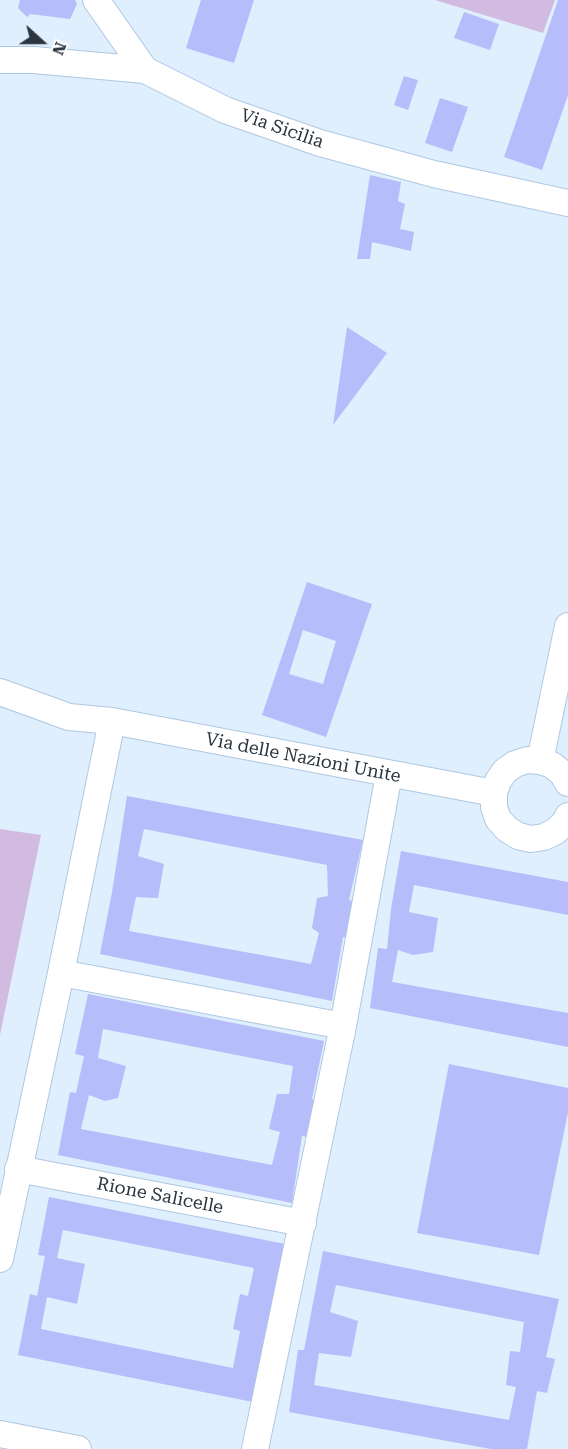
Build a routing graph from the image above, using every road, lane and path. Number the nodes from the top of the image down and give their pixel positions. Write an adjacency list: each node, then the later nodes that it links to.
1 (96, 0): 3 (street)
2 (0, 60): 3 (street, Via Sicilia)
3 (145, 70): 4 (street, Via Sicilia)
4 (568, 203)
5 (568, 626): 8 (street)
6 (0, 692): 7 (street, Via delle Nazioni Unite)
7 (112, 722): 9 (street, Via delle Nazioni Unite); 13 (street)
8 (540, 761): 10 (street); 11 (street)
9 (389, 774): 11 (street, Via delle Nazioni Unite); 14 (street)
10 (568, 783)
11 (494, 793): 12 (street)
12 (568, 816)
13 (61, 973): 14 (street); 15 (street)
14 (343, 1026): 16 (street)
15 (18, 1169): 16 (street, Rione Salicelle); 17 (street)
16 (303, 1223): 20 (street)
17 (0, 1259)
18 (0, 1434): 19 (street)
19 (78, 1449)
20 (255, 1449)

